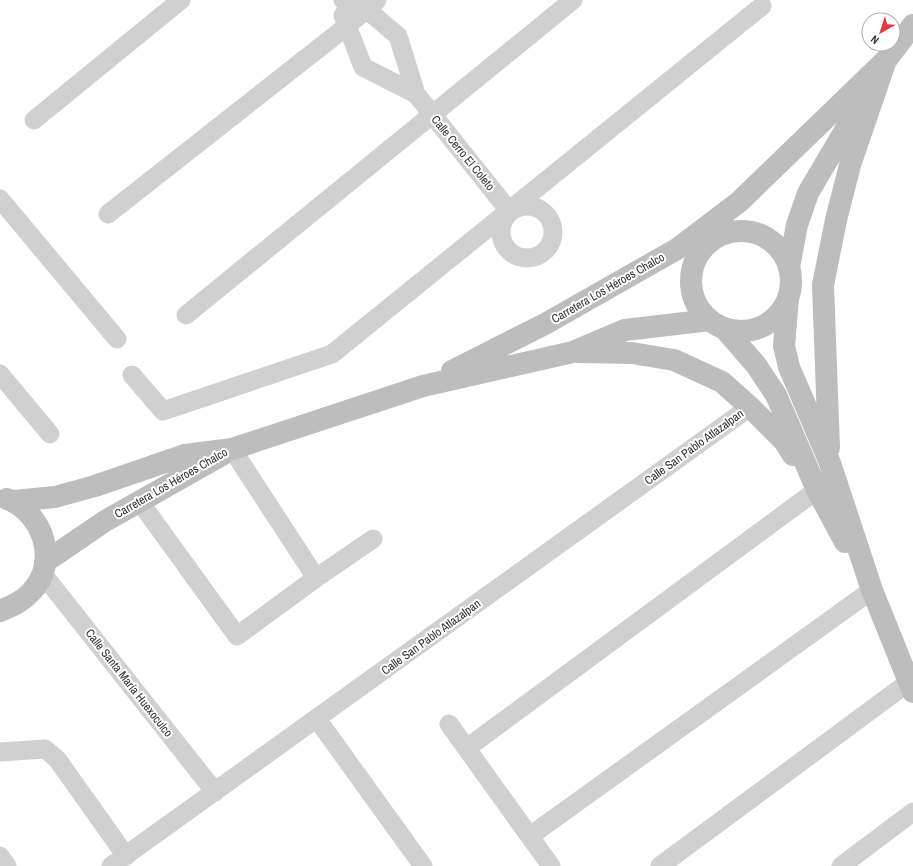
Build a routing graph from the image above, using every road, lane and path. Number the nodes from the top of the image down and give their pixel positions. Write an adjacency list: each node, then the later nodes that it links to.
1 (181, 0): 12 (street)
2 (338, 0): 8 (street, Calle Cerro El Coleto)
3 (343, 0): 5 (street, Calle Cerro El Coleto)
4 (573, 0): 11 (street)
5 (372, 5): 8 (street); 10 (street, Calle Cerro El Coleto)
6 (762, 6): 15 (street)
7 (913, 25): 9 (street)
8 (347, 26): 10 (street, Calle Cerro El Coleto); 16 (street)
9 (887, 59): 14 (street, Carretera Los Héroes Chalco); 20 (street); 32 (street)
10 (416, 94): 11 (street, Calle Cerro El Coleto)
11 (432, 116): 15 (street, Calle Cerro El Coleto); 22 (street)
12 (34, 120)
13 (0, 199): 24 (street)
14 (739, 202): 17 (street); 18 (street, Carretera Los Héroes Chalco)
15 (510, 212): 27 (street)
16 (108, 214)
17 (726, 232): 19 (street); 20 (street)
18 (677, 248): 19 (street); 28 (street, Carretera Los Héroes Chalco)
19 (701, 250): 23 (street)
20 (789, 267): 21 (street)
21 (788, 298): 23 (street); 32 (street)
22 (186, 315)
23 (717, 324): 25 (street); 33 (street)
24 (117, 339)
25 (573, 352): 28 (street); 29 (street)
26 (0, 374): 30 (street)
27 (132, 375)
28 (423, 386): 31 (street)
29 (750, 407): 33 (street); 42 (street, Calle San Pablo Atlazalpan)
30 (50, 434)
31 (232, 449): 34 (street, Carretera Los Héroes Chalco); 35 (street, Carretera Los Héroes Chalco); 38 (street)
32 (830, 463): 39 (street)
33 (817, 490): 39 (street); 44 (street)
34 (7, 499): 37 (street)
35 (140, 502): 37 (street, Carretera Los Héroes Chalco); 38 (street)
36 (373, 539): 38 (street)
37 (44, 568): 40 (street); 46 (street, Calle Santa María Huexoculco)
38 (316, 578)
39 (872, 590): 41 (street); 48 (street)
40 (0, 611)
41 (912, 684): 54 (street)
42 (317, 719): 46 (street, Calle San Pablo Atlazalpan); 52 (street)
43 (449, 724): 44 (street)
44 (467, 748): 48 (street)
45 (0, 752): 50 (street)
46 (215, 792): 50 (street, Calle San Pablo Atlazalpan)
47 (913, 812): 55 (street)
48 (530, 836): 53 (street)
49 (0, 856): 51 (street)
50 (119, 861)
51 (7, 866)
52 (423, 866)
53 (552, 866)
54 (660, 866)
55 (841, 866)

